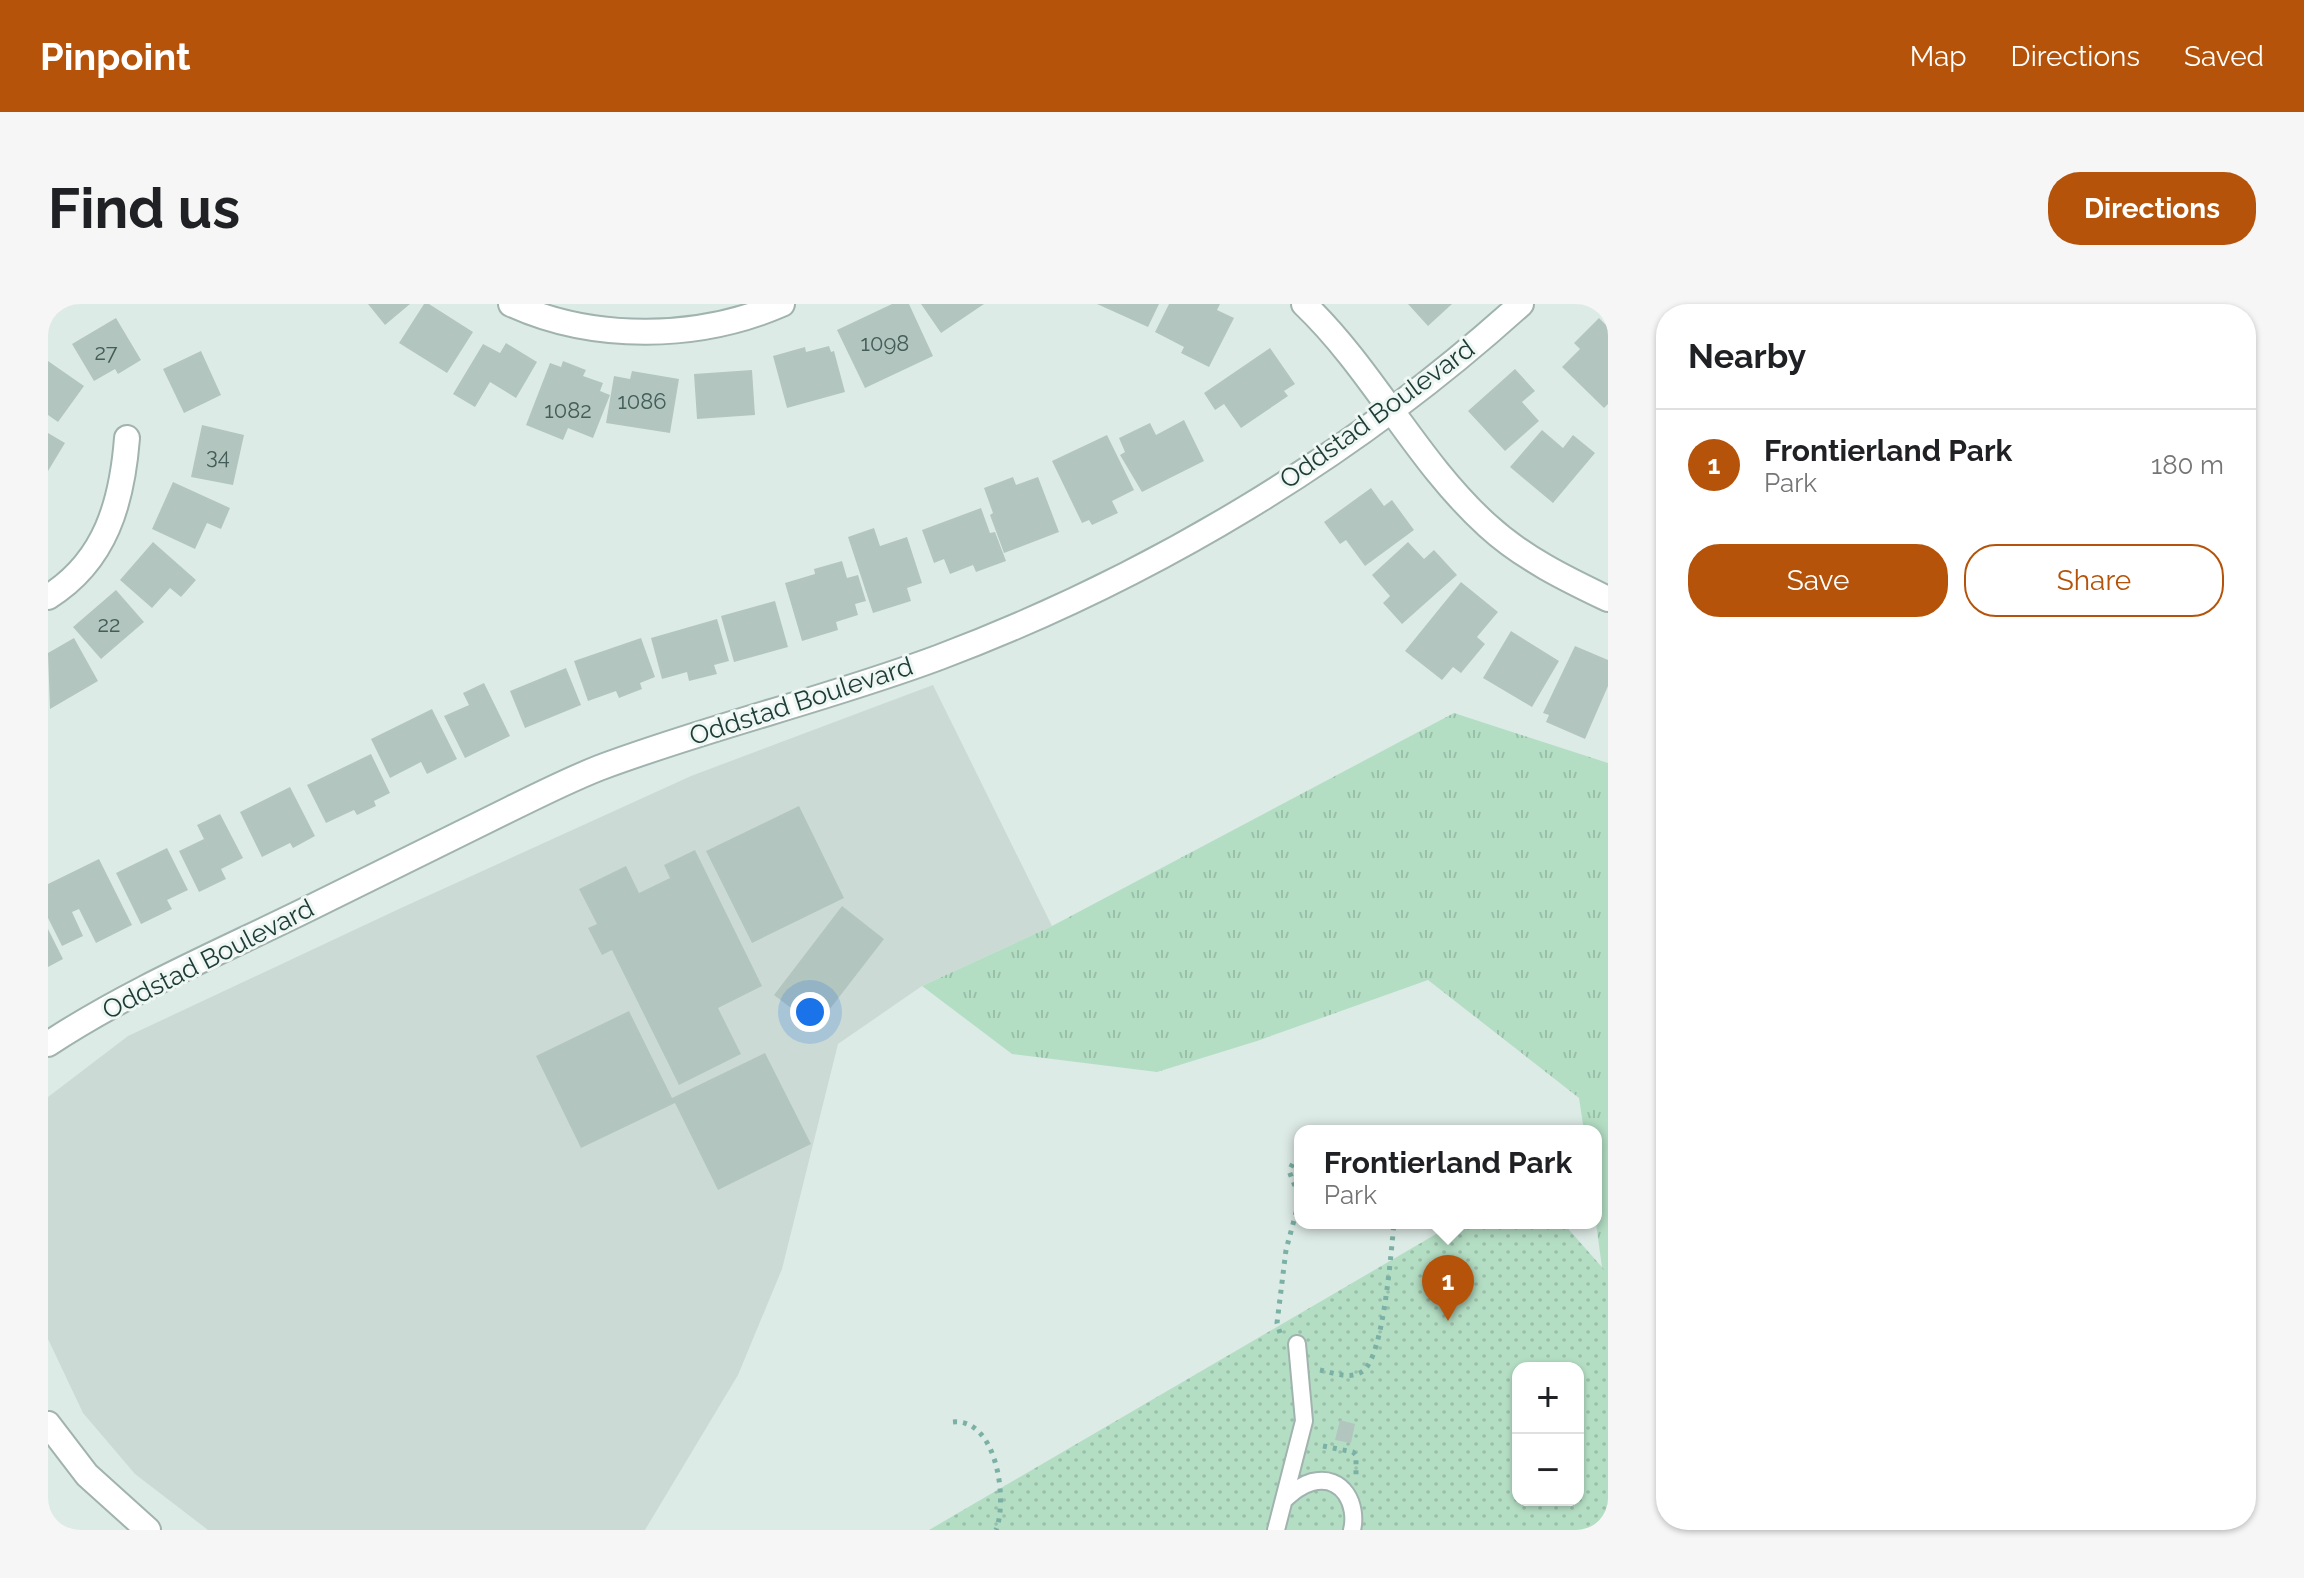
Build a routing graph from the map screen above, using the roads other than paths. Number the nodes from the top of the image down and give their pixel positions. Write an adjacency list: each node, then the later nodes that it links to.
1 (511, 304): 2 (street)
2 (782, 304)
3 (1304, 304): 5 (street)
4 (1521, 304): 5 (street, Oddstad Boulevard)
5 (1391, 409): 8 (street); 9 (street, Oddstad Boulevard)
6 (127, 438): 7 (street)
7 (48, 597)
8 (1608, 599)
9 (48, 1044)
10 (1297, 1344): 12 (lane)
11 (48, 1424): 13 (street)
12 (1285, 1499): 14 (lane); 15 (lane)
13 (148, 1530)
14 (1276, 1530)
15 (1352, 1530)

